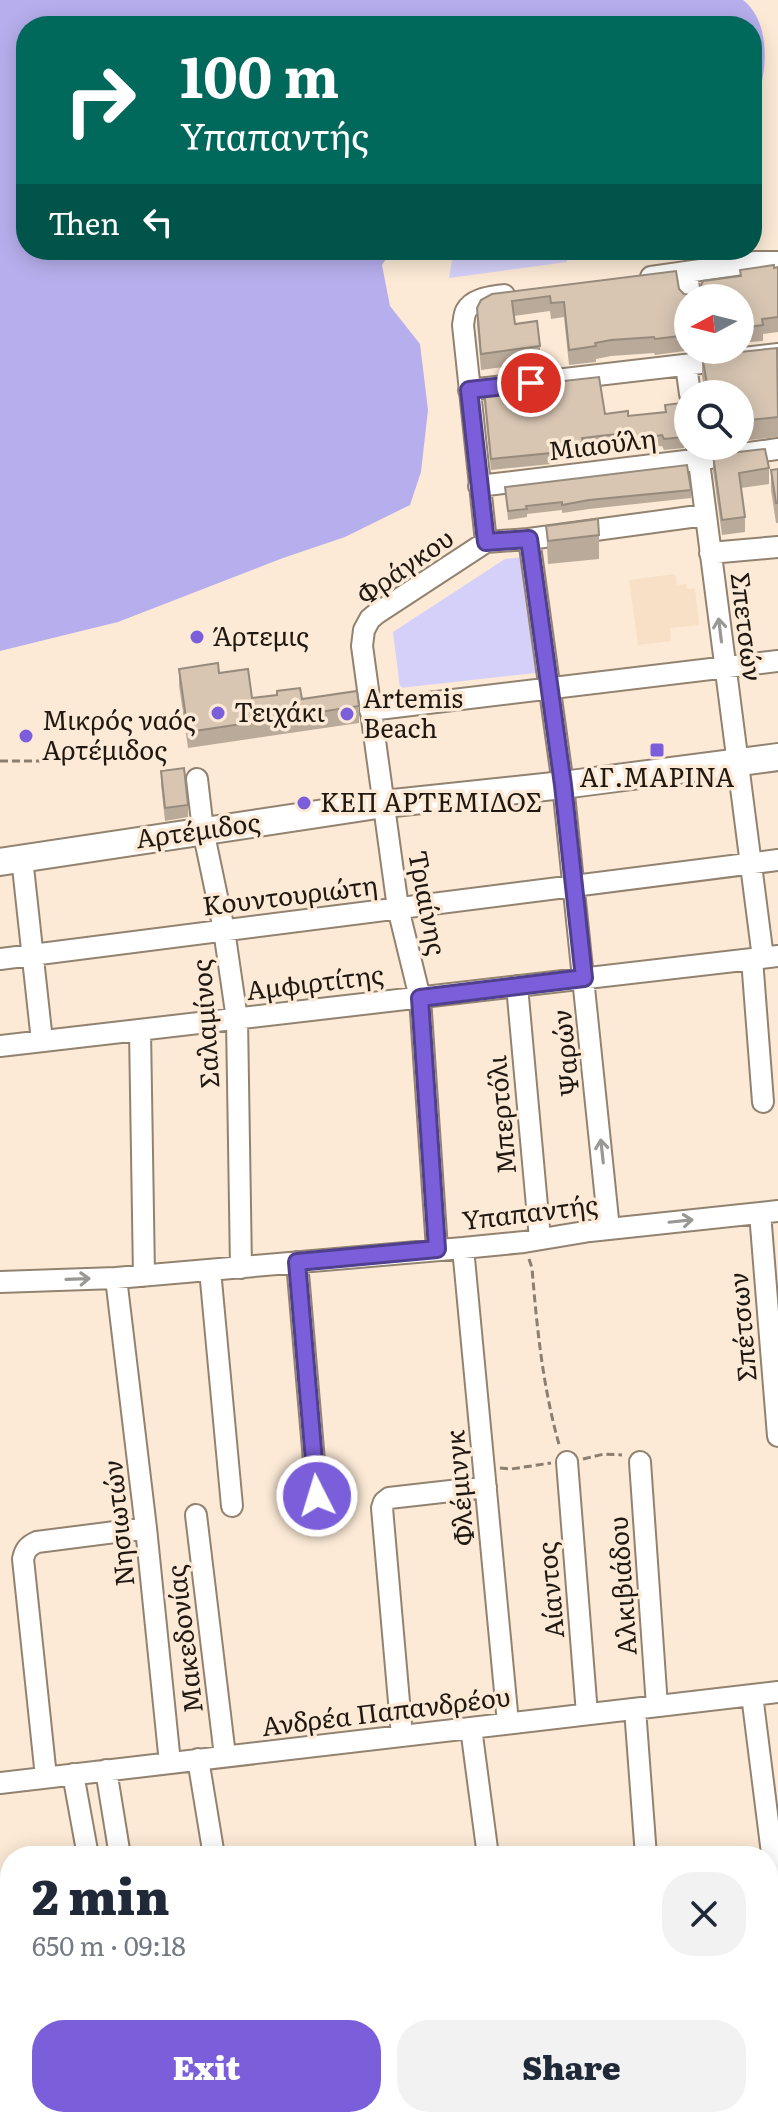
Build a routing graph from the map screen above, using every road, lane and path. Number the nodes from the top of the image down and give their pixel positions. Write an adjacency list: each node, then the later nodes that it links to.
1 (778, 262): 2 (street)
2 (687, 272): 3 (street); 4 (street)
3 (626, 280)
4 (688, 284)
5 (520, 294): 9 (street, Φράγκου)
6 (778, 354): 7 (street)
7 (754, 356)
8 (674, 363): 9 (street)
9 (469, 390): 14 (street, Φράγκου)
10 (778, 449): 11 (street, Μιαούλη)
11 (754, 450)
12 (674, 456): 14 (street, Μιαούλη)
13 (698, 460): 15 (street, Σπετσών)
14 (479, 486): 17 (street, Φράγκου)
15 (705, 515): 16 (street); 19 (street, Σπετσών)
16 (529, 539): 17 (street); 22 (street, Ψαρών)
17 (486, 542): 23 (street, Φράγκου)
18 (778, 547): 19 (street)
19 (710, 553): 21 (street, Σπετσών, one-way to 19)
20 (778, 661): 21 (street)
21 (725, 667): 22 (street); 27 (street, Σπετσών)
22 (549, 689): 23 (street); 29 (street, Ψαρών)
23 (370, 710): 30 (street, Τριαίνης)
24 (778, 757): 27 (main road, Αρτέμιδος)
25 (0, 761): 26 (path)
26 (54, 761)
27 (737, 763): 29 (main road, Αρτέμιδος); 34 (street, Σπετσών)
28 (197, 779): 31 (street, Σαλαμίνος)
29 (563, 785): 30 (main road, Αρτέμιδος); 35 (street, Ψαρών)
30 (384, 804): 31 (main road, Αρτέμιδος); 36 (street, Τριαίνης)
31 (203, 830): 32 (main road, Αρτέμιδος); 37 (street, Σαλαμίνος)
32 (11, 860): 38 (street)
33 (778, 860): 34 (street, Κουντουριώτη)
34 (751, 864): 35 (street, Κουντουριώτη); 39 (street, Σπετσών)
35 (574, 886): 36 (street, Κουντουριώτη); 41 (street, Ψαρών)
36 (398, 908): 37 (street, Κουντουριώτη); 43 (street, Τριαίνης)
37 (224, 930): 38 (street, Κουντουριώτη); 44 (street, Σαλαμίνος)
38 (34, 954): 40 (street, Κουντουριώτη); 46 (street)
39 (764, 958): 41 (street, Αμφιρτίτης); 48 (street, Σπετσών)
40 (0, 959)
41 (584, 978): 42 (street, Αμφιρτίτης); 50 (street, Ψαρών, one-way to 41)
42 (517, 986): 43 (street, Αμφιρτίτης); 51 (street, Μπερτόλι)
43 (420, 998): 44 (street, Αμφιρτίτης); 53 (street, Τριαίνης)
44 (237, 1019): 45 (street, Αμφιρτίτης); 55 (street, Σαλαμίνος)
45 (140, 1030): 46 (street, Αμφιρτίτης); 57 (street)
46 (42, 1041): 47 (street, Αμφιρτίτης)
47 (0, 1046)
48 (763, 1102)
49 (769, 1212): 50 (street, Υπαπαντής, one-way to 49); 60 (street, Σπέτσων)
50 (609, 1229): 51 (street, Υπαπαντής)
51 (532, 1240): 52 (street, Υπαπαντής); 61 (path)
52 (463, 1248): 53 (street, Υπαπαντής); 63 (street, Φλέμινγκ)
53 (437, 1249): 54 (street, Υπαπαντής)
54 (297, 1262): 55 (street, Υπαπαντής); 64 (street)
55 (241, 1268): 56 (street, Υπαπαντής)
56 (210, 1270): 57 (street, Υπαπαντής); 65 (street)
57 (144, 1276): 58 (street, Υπαπαντής)
58 (116, 1278): 59 (street, Υπαπαντής, one-way to 58); 67 (street, Νησιωτών)
59 (0, 1282)
60 (778, 1436)
61 (567, 1462): 72 (street, Αίαντος)
62 (640, 1462): 70 (street, Αλκιβιάδου)
63 (486, 1487): 73 (street, Φλέμινγκ); 75 (street)
64 (317, 1496)
65 (232, 1506)
66 (196, 1515): 76 (street, Μακεδονίας)
67 (146, 1528): 78 (street, Νησιωτών); 81 (street)
68 (778, 1692): 69 (street, Ανδρέα Παπανδρέου)
69 (752, 1695): 70 (street, Ανδρέα Παπανδρέου); 88 (street)
70 (657, 1706): 71 (street, Ανδρέα Παπανδρέου)
71 (635, 1709): 72 (street, Ανδρέα Παπανδρέου); 87 (street)
72 (587, 1714): 73 (street, Ανδρέα Παπανδρέου)
73 (508, 1723): 74 (street, Ανδρέα Παπανδρέου)
74 (471, 1728): 75 (street, Ανδρέα Παπανδρέου); 86 (street)
75 (402, 1736): 76 (street, Ανδρέα Παπανδρέου)
76 (225, 1756): 77 (street, Ανδρέα Παπανδρέου)
77 (198, 1759): 78 (street, Ανδρέα Παπανδρέου); 85 (street)
78 (170, 1763): 79 (street, Ανδρέα Παπανδρέου)
79 (106, 1770): 80 (street, Ανδρέα Παπανδρέου); 84 (street)
80 (73, 1774): 81 (street, Ανδρέα Παπανδρέου); 83 (street)
81 (46, 1777): 82 (street, Ανδρέα Παπανδρέου)
82 (0, 1783)
83 (86, 1846)
84 (118, 1846)
85 (212, 1846)
86 (487, 1846)
87 (645, 1846)
88 (771, 1846)

